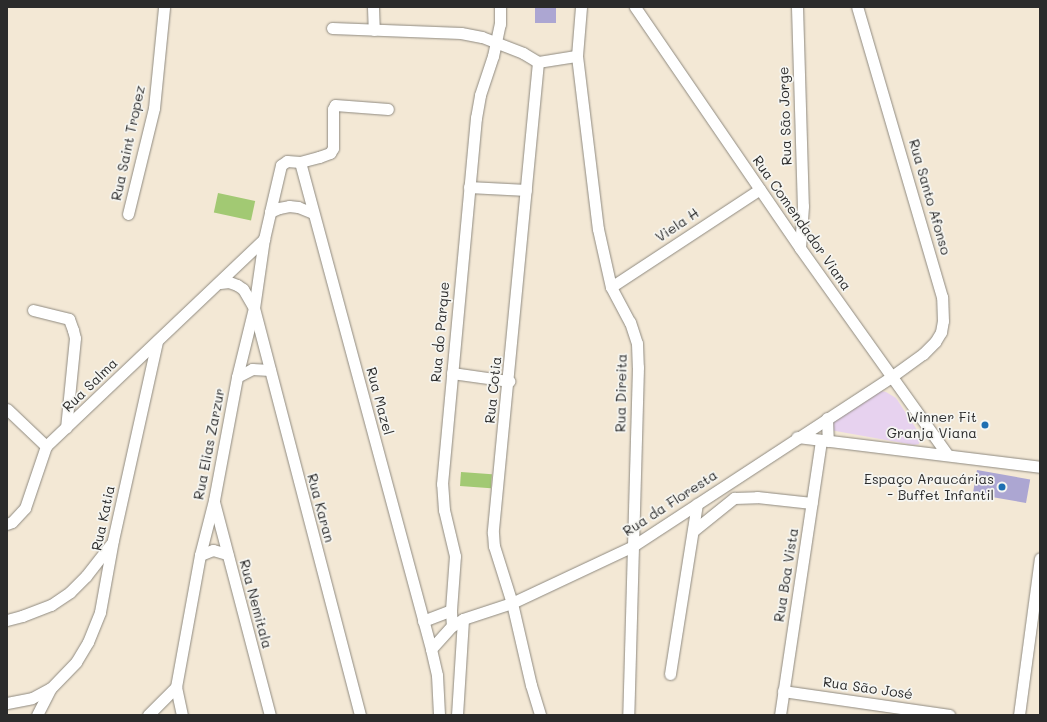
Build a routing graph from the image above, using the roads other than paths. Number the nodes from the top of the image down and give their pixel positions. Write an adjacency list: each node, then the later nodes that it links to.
1 (164, 7): 20 (street, Rua Saint Tropez)
2 (373, 7): 9 (street)
3 (500, 7): 10 (street, Rua do Parque)
4 (581, 7): 11 (street, Rua Direita)
5 (635, 7): 16 (street, Rua Comendador Viana)
6 (797, 7): 22 (street, Rua São Jorge)
7 (858, 7): 31 (street, Rua Santo Afonso)
8 (332, 28): 9 (street)
9 (374, 30): 10 (street)
10 (497, 42): 12 (street); 15 (street, Rua do Parque)
11 (577, 56): 12 (street); 24 (street, Rua Direita)
12 (538, 62): 17 (street, Rua Cotia)
13 (388, 109): 14 (street, Rua Elias Zarzur)
14 (300, 162): 18 (street, Rua Elias Zarzur); 19 (street, Rua Mazel)
15 (469, 187): 17 (street); 29 (street, Rua do Parque)
16 (760, 189): 22 (street, Rua Comendador Viana); 24 (street, Viela H)
17 (526, 190): 32 (street, Rua Cotia)
18 (270, 212): 19 (street); 21 (street, Rua Elias Zarzur)
19 (313, 213): 55 (street, Rua Mazel)
20 (128, 214)
21 (264, 239): 23 (street, Rua Salma); 25 (street, Rua Elias Zarzur)
22 (800, 248): 31 (street, Rua Comendador Viana)
23 (220, 283): 25 (street); 27 (street, Rua Salma)
24 (611, 287): 47 (street, Rua Direita)
25 (254, 308): 28 (street, Rua Karan); 30 (street, Rua Elias Zarzur)
26 (33, 310): 35 (street)
27 (157, 341): 35 (street, Rua Salma); 46 (street, Rua Katia)
28 (270, 370): 30 (street); 67 (street, Rua Karan)
29 (452, 373): 32 (street); 52 (street, Rua do Parque)
30 (237, 377): 41 (street, Rua Elias Zarzur)
31 (891, 377): 34 (street, Rua da Floresta); 39 (street, Rua Comendador Viana)
32 (509, 381): 51 (street, Rua Cotia)
33 (7, 409): 38 (street)
34 (827, 418): 36 (street, Rua da Floresta); 37 (street, Rua Boa Vista)
35 (66, 428): 38 (street, Rua Salma)
36 (797, 437): 37 (street); 43 (street, Rua da Floresta)
37 (825, 441): 39 (street); 42 (street, Rua Boa Vista)
38 (46, 446): 44 (street, Rua Salma)
39 (947, 454): 40 (street)
40 (1040, 468)
41 (214, 500): 48 (street, Rua Nemitala); 49 (street, Rua Elias Zarzur)
42 (812, 503): 45 (street); 61 (street, Rua Boa Vista)
43 (697, 504): 45 (street); 47 (street, Rua da Floresta)
44 (7, 524)
45 (693, 531): 58 (street)
46 (114, 540): 54 (street); 60 (street, Rua Katia)
47 (633, 546): 51 (street, Rua da Floresta); 71 (street, Rua Direita)
48 (227, 554): 49 (street); 66 (street, Rua Nemitala)
49 (200, 555): 59 (street, Rua Elias Zarzur)
50 (1040, 558): 74 (street)
51 (512, 603): 53 (street, Rua da Floresta); 70 (street, Rua Cotia)
52 (451, 610): 55 (street); 56 (street, Rua do Parque)
53 (463, 619): 56 (street, Rua da Floresta); 69 (street)
54 (7, 620)
55 (423, 622): 57 (street, Rua Mazel)
56 (452, 626): 57 (street, Rua da Floresta)
57 (431, 649): 68 (street, Rua Mazel)
58 (670, 674)
59 (176, 687): 64 (street); 65 (street)
60 (50, 688): 62 (street); 63 (street)
61 (783, 691): 72 (street, Rua Boa Vista); 73 (street, Rua São José)
62 (7, 703)
63 (37, 715)
64 (148, 715)
65 (182, 715)
66 (270, 715)
67 (360, 715)
68 (439, 715)
69 (457, 715)
70 (540, 715)
71 (628, 715)
72 (780, 715)
73 (949, 715)
74 (1019, 715)

